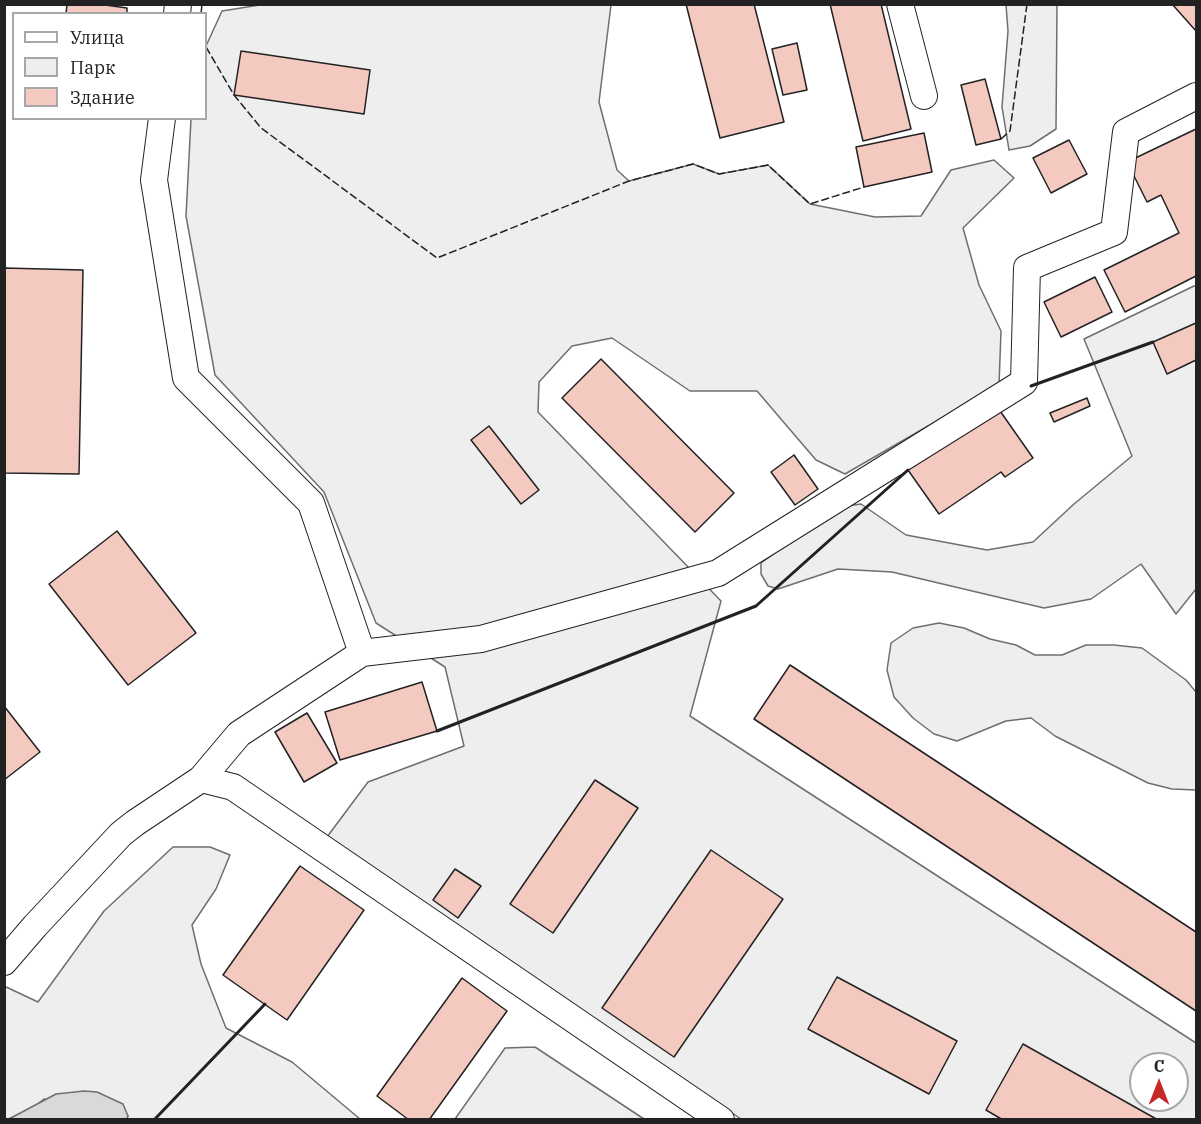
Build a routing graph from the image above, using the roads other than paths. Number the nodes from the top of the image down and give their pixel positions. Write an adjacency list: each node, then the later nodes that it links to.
1 (900, 4): 2 (lane)
2 (924, 96)
3 (1197, 96): 5 (lane)
4 (162, 120): 5 (lane)
5 (362, 653): 6 (lane)
6 (201, 779): 7 (lane); 8 (lane)
7 (4, 962)
8 (721, 1119)

